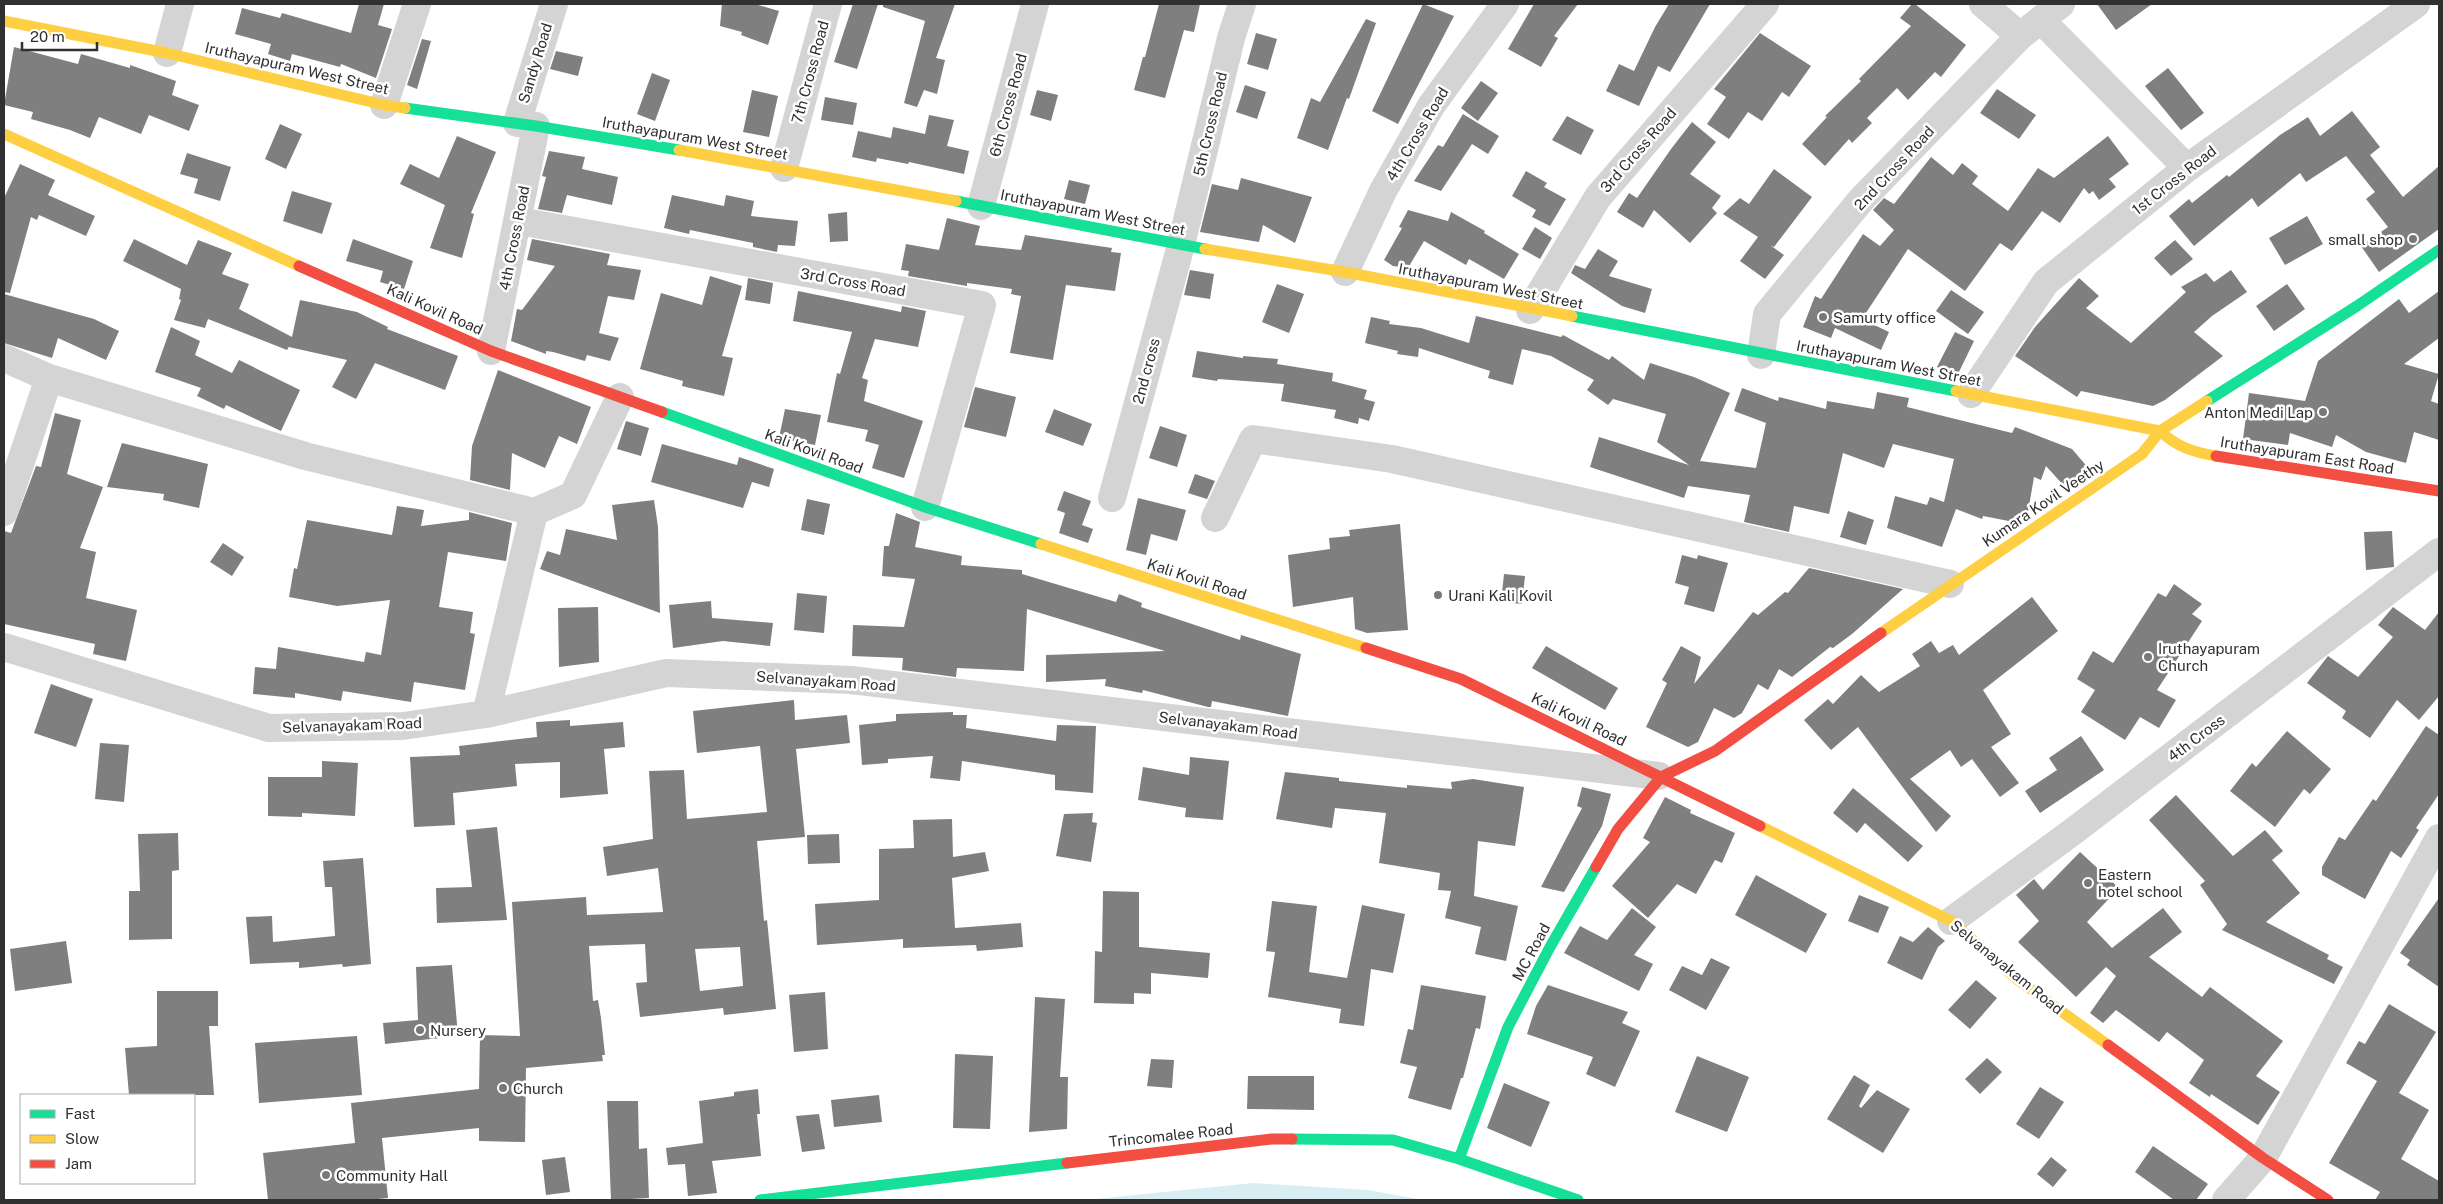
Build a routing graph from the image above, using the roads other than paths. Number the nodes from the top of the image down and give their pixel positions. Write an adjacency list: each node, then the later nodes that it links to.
1 (180, 4): 13 (street)
2 (417, 4): 14 (street)
3 (554, 4): 15 (street, Sandy Road)
4 (828, 4): 17 (street, 7th Cross Road)
5 (1035, 4): 19 (street, 6th Cross Road)
6 (1242, 4): 21 (street, 5th Cross Road)
7 (1505, 4): 23 (street, 4th Cross Road)
8 (1765, 4): 24 (street, 3rd Cross Road)
9 (1983, 4): 11 (street)
10 (2416, 4): 18 (street, 1st Cross Road)
11 (2041, 20): 18 (street); 26 (street, 2nd Cross Road)
12 (4, 21): 13 (main road, Iruthayapuram West Street)
13 (166, 53): 14 (main road, Iruthayapuram West Street)
14 (384, 105): 15 (main road, Iruthayapuram West Street)
15 (526, 124): 17 (main road, Iruthayapuram West Street); 20 (street, 4th Cross Road)
16 (4, 134): 25 (main road, Kali Kovil Road)
17 (784, 168): 19 (main road, Iruthayapuram West Street)
18 (2186, 168): 29 (street, 1st Cross Road)
19 (981, 206): 21 (main road, Iruthayapuram West Street)
20 (519, 221): 25 (street, 4th Cross Road); 34 (street, 3rd Cross Road)
21 (1181, 245): 23 (main road, Iruthayapuram West Street); 33 (street, 2nd cross)
22 (2439, 250): 31 (main road, Kumara Kovil Veethy)
23 (1345, 272): 24 (main road, Iruthayapuram West Street)
24 (1530, 310): 26 (main road, Iruthayapuram West Street)
25 (492, 351): 30 (main road, Kali Kovil Road)
26 (1761, 355): 29 (main road, Iruthayapuram West Street)
27 (4, 358): 28 (street)
28 (49, 378): 35 (street); 36 (street)
29 (1971, 394): 31 (main road, Iruthayapuram West Street)
30 (620, 397): 34 (main road, Kali Kovil Road); 36 (street)
31 (2160, 431): 32 (main road, Iruthayapuram East Road); 39 (main road, Kumara Kovil Veethy)
32 (2439, 491)
33 (1112, 498)
34 (924, 507): 42 (main road, Kali Kovil Road)
35 (4, 512)
36 (534, 512): 41 (street)
37 (1215, 518): 39 (street)
38 (2439, 552): 45 (street, 4th Cross)
39 (1950, 584): 43 (main road, Kumara Kovil Veethy)
40 (4, 647): 41 (street, Selvanayakam Road)
41 (486, 714): 43 (street, Selvanayakam Road)
42 (1627, 758): 43 (main road, Selvanayakam Road)
43 (1661, 777): 45 (main road, Selvanayakam Road); 47 (main road, MC Road)
44 (2439, 838): 46 (street)
45 (1951, 921): 46 (main road, Selvanayakam Road)
46 (2263, 1158): 50 (street); 51 (main road, Selvanayakam Road)
47 (1459, 1159): 48 (main road, Trincomalee Road); 49 (main road, Trincomalee Road)
48 (760, 1200)
49 (1578, 1200)
50 (2226, 1200)
51 (2328, 1200)

